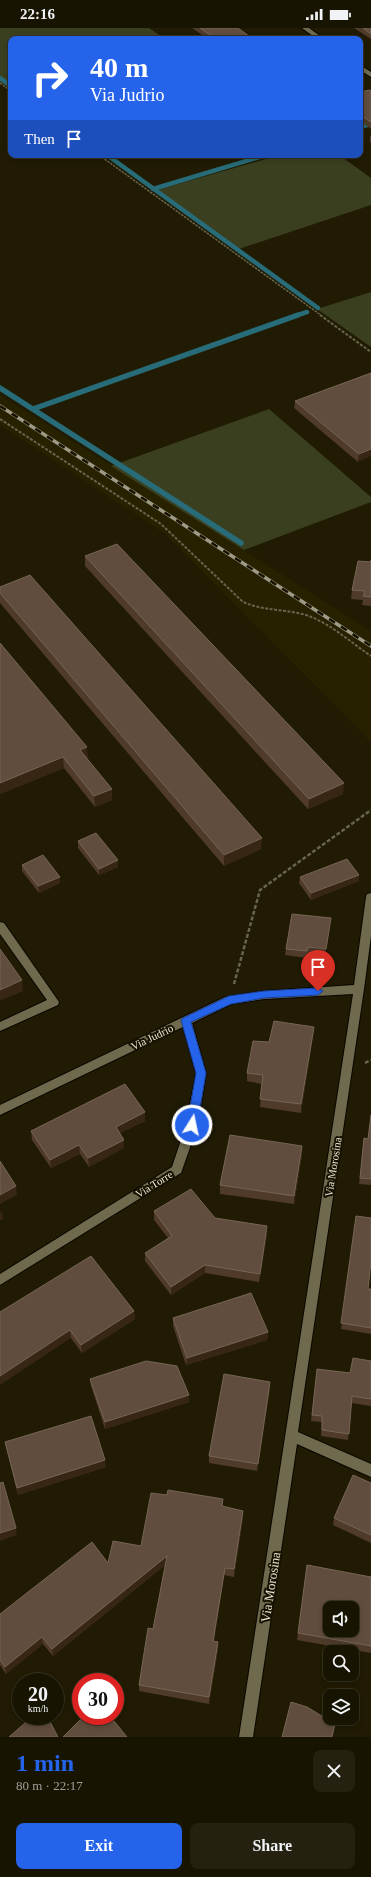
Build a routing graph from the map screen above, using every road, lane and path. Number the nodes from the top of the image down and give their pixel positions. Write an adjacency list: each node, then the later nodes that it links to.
1 (305, 28): 2 (street)
2 (316, 36)
3 (103, 158): 4 (path)
4 (371, 352)
5 (0, 419): 6 (path)
6 (371, 656)
7 (371, 810): 11 (path)
8 (371, 897): 10 (street, Via Morosina)
9 (0, 926): 13 (street)
10 (360, 989): 11 (street, Via Judrio); 16 (street, Via Morosina)
11 (229, 1000): 12 (street, Via Judrio)
12 (186, 1020): 14 (street, Via Judrio); 15 (street, Via Torre)
13 (0, 1027)
14 (0, 1110)
15 (0, 1280)
16 (292, 1436): 17 (street); 18 (street, Via Morosina)
17 (371, 1471)
18 (246, 1737)

